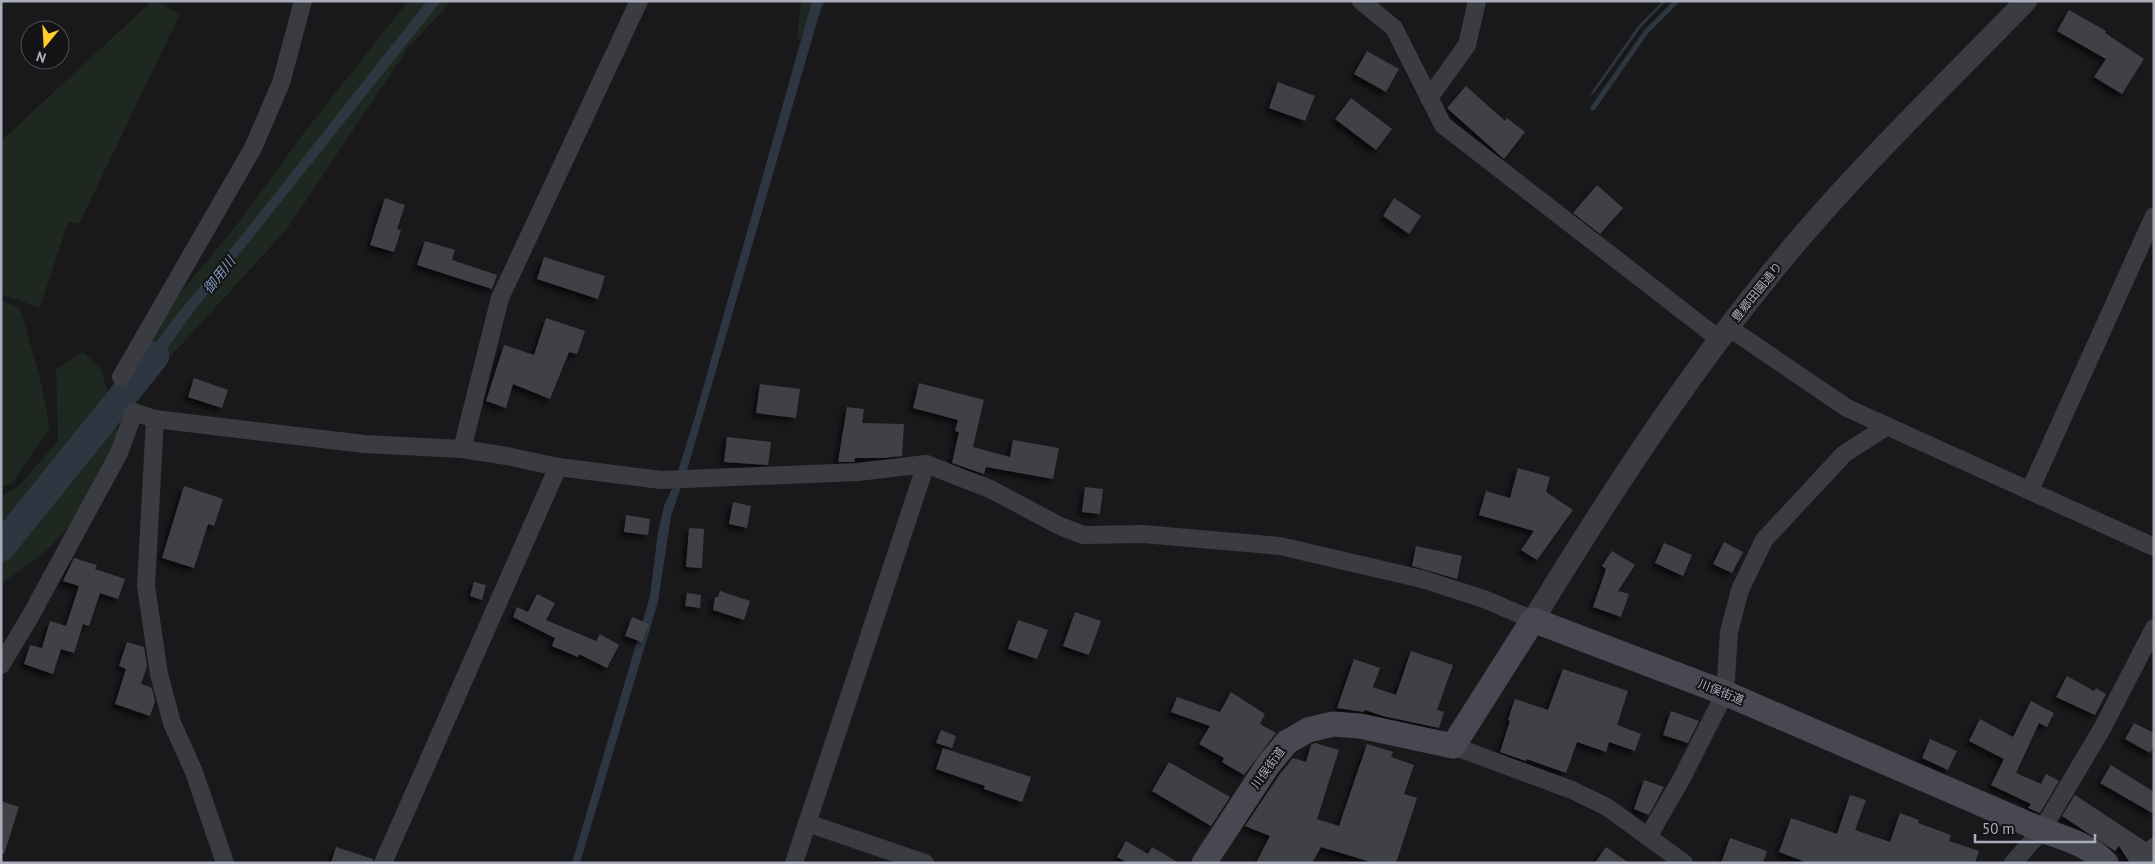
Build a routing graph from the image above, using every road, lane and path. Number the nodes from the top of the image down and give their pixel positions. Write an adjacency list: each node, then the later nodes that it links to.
1 (303, 1): 9 (street)
2 (639, 1): 12 (street)
3 (1361, 1): 6 (street)
4 (1477, 1): 6 (street)
5 (2026, 1): 8 (street, 豊郷田園通り)
6 (1429, 98): 8 (street)
7 (2154, 216): 15 (street)
8 (1724, 333): 11 (street); 17 (street, 豊郷田園通り)
9 (121, 376)
10 (155, 418): 12 (street); 19 (street); 26 (street)
11 (1886, 427): 15 (street); 20 (street)
12 (462, 449): 14 (street)
13 (926, 464): 14 (street); 17 (street); 22 (street)
14 (558, 467): 27 (street)
15 (2030, 490): 16 (street)
16 (2154, 546)
17 (1533, 620): 20 (main road, 川俣街道); 21 (main road)
18 (2154, 628): 23 (street)
19 (1, 665)
20 (1725, 693): 23 (main road, 川俣街道); 24 (street)
21 (1453, 746): 24 (street, 川俣街道); 30 (main road, 川俣街道)
22 (807, 823): 28 (street); 29 (street)
23 (2042, 830): 31 (street); 32 (main road, 川俣街道)
24 (1648, 837): 25 (street, 川俣街道)
25 (1676, 861)
26 (224, 863)
27 (383, 863)
28 (794, 863)
29 (925, 863)
30 (1204, 863)
31 (2013, 863)
32 (2106, 863)

